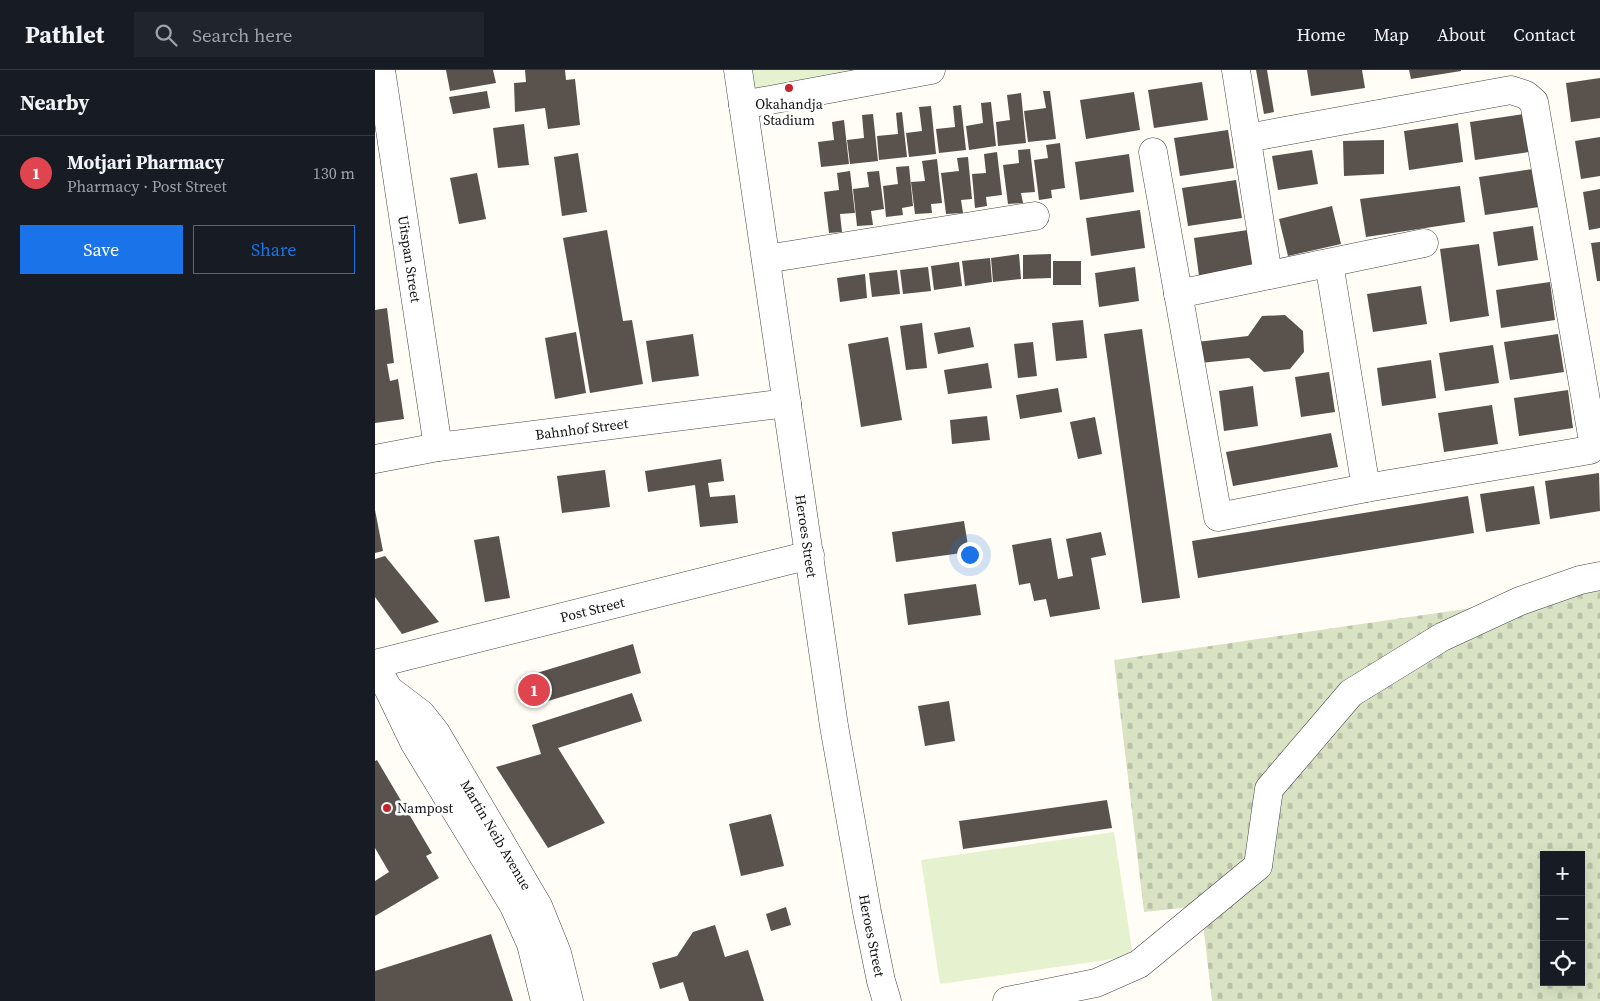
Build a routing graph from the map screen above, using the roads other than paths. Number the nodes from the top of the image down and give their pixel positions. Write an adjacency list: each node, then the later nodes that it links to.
1 (381, 70): 15 (street, Uitspan Street)
2 (738, 70): 5 (street, Heroes Street)
3 (931, 70): 5 (street)
4 (1236, 70): 6 (street)
5 (743, 105): 10 (street, Heroes Street)
6 (1247, 138): 12 (street); 17 (street)
7 (1153, 152): 13 (street)
8 (1035, 216): 10 (street)
9 (1424, 243): 11 (street)
10 (767, 259): 14 (street, Heroes Street)
11 (1329, 263): 12 (street); 17 (street)
12 (1268, 275): 13 (street)
13 (1179, 294): 17 (street)
14 (787, 402): 15 (street, Bahnhof Street); 18 (street, Heroes Street)
15 (438, 447): 16 (street, Bahnhof Street)
16 (375, 459)
17 (1366, 488)
18 (810, 555): 20 (street, Post Street); 24 (street, Heroes Street)
19 (1600, 576): 25 (street)
20 (375, 665): 21 (street, Martin Neib Avenue)
21 (389, 690): 22 (street, Martin Neib Avenue); 23 (street, Martin Neib Avenue)
22 (545, 1001)
23 (569, 1001)
24 (887, 1001)
25 (1007, 1001)

